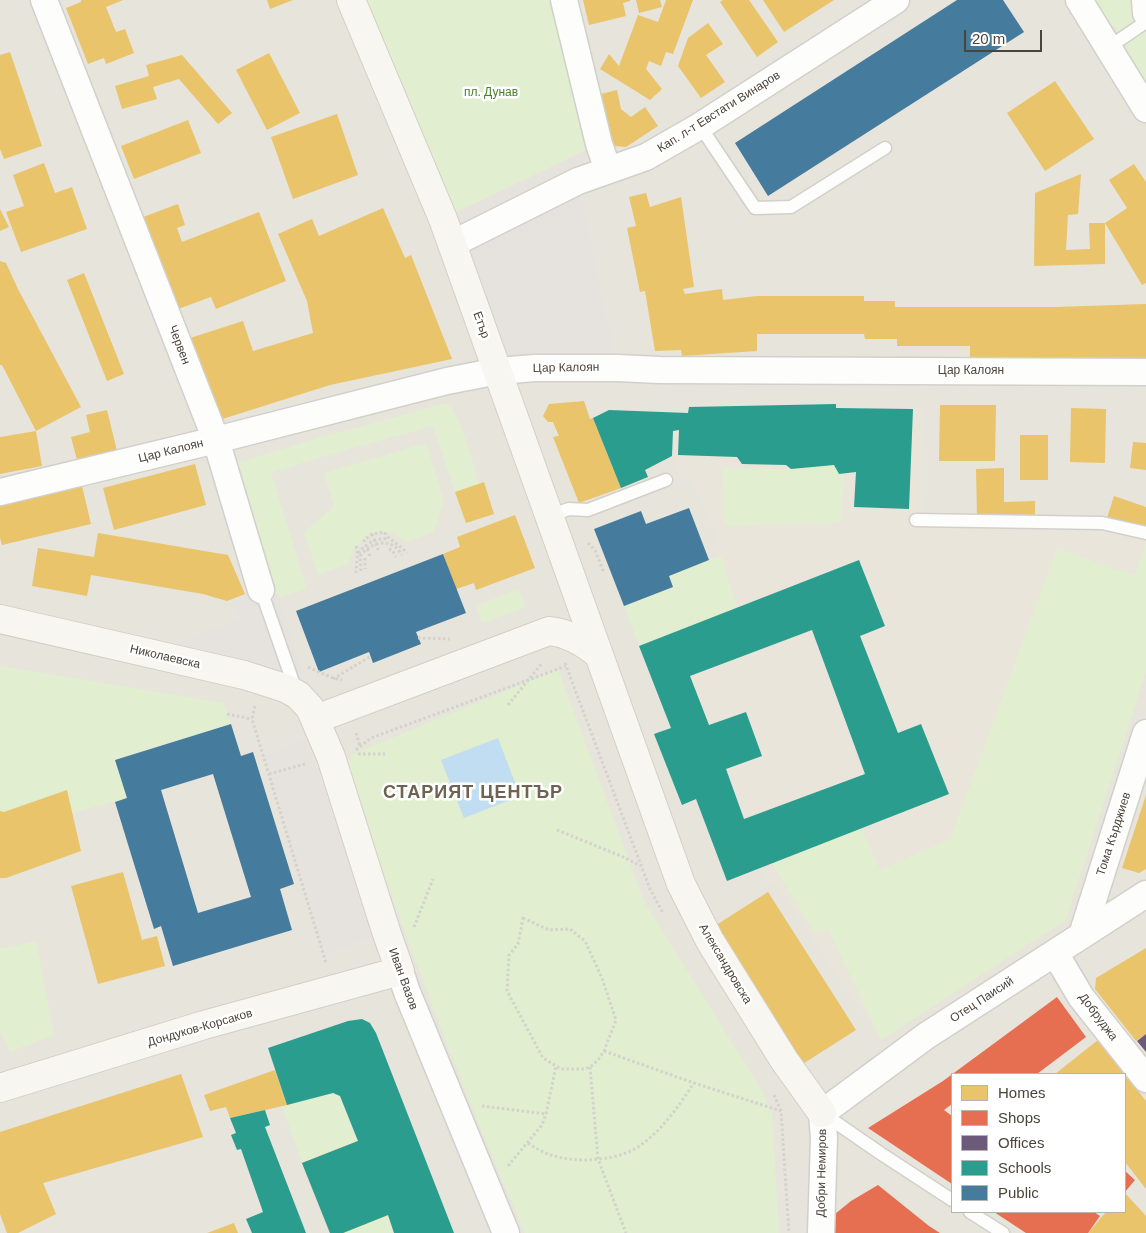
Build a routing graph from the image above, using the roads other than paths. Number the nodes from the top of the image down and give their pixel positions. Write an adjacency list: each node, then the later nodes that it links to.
1 (44, 0): 17 (street, Червен)
2 (351, 0): 14 (street, Етър)
3 (564, 0): 13 (street)
4 (896, 0): 11 (street, Кап. л-т Евстати Винаров)
5 (1079, 0): 9 (street)
6 (1145, 0): 7 (street)
7 (1146, 13)
8 (1146, 22): 9 (lane)
9 (1109, 47): 10 (street)
10 (1146, 109)
11 (700, 126): 12 (lane); 13 (street, Кап. л-т Евстати Винаров)
12 (885, 148)
13 (608, 170): 14 (street, Кап. л-т Евстати Винаров)
14 (452, 244): 15 (street, Етър)
15 (498, 371): 16 (street, Цар Калоян); 17 (street, Цар Калоян); 20 (street, Етър)
16 (1146, 372)
17 (216, 440): 19 (street, Цар Калоян); 23 (street, Червен)
18 (666, 480): 20 (lane)
19 (0, 492)
20 (549, 516): 25 (street, Етър)
21 (916, 520): 22 (lane)
22 (1146, 533)
23 (261, 590): 26 (lane, Червен)
24 (0, 619): 26 (street, Николаевска)
25 (599, 655): 27 (street); 35 (street, Александровска)
26 (298, 696): 27 (street, Николаевска)
27 (316, 719): 32 (street, Иван Вазов)
28 (1146, 733): 30 (street, Тома Кърджиев)
29 (1146, 894): 30 (street, Отец Паисий)
30 (1082, 935): 31 (street, Отец Паисий)
31 (1055, 953): 33 (street, Добруджа); 35 (street, Отец Паисий)
32 (400, 971): 34 (street, Дондуков-Корсаков); 38 (street, Иван Вазов)
33 (1146, 1079)
34 (0, 1088)
35 (822, 1113): 36 (lane, Александровска); 39 (street, Добри Немиров)
36 (951, 1199)
37 (972, 1213): 40 (lane)
38 (506, 1233)
39 (821, 1233)
40 (1002, 1233)

